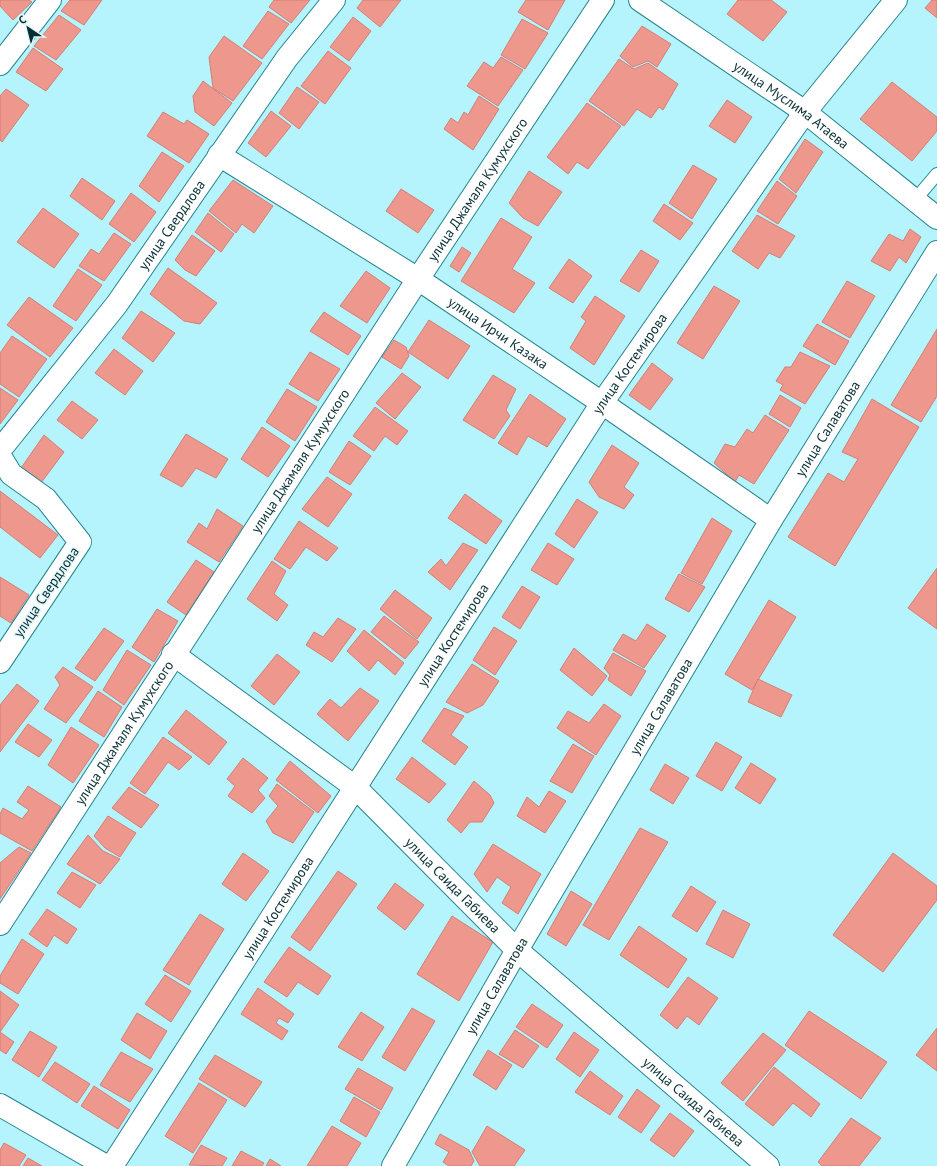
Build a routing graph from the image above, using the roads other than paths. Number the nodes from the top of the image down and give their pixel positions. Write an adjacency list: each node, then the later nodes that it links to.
1 (50, 0): 6 (street)
2 (334, 0): 8 (street, улица Свердлова)
3 (603, 0): 13 (street, улица Джамаля Кумухского)
4 (640, 0): 7 (street, улица Муслима Атаева)
5 (896, 0): 7 (street, улица Костемирова)
6 (0, 64)
7 (805, 112): 10 (street, улица Муслима Атаева); 14 (street, улица Костемирова)
8 (220, 155): 13 (street, улица Ирчи Казака); 15 (street, улица Свердлова)
9 (937, 174): 10 (lane)
10 (914, 200): 11 (street, улица Муслима Атаева)
11 (937, 218)
12 (937, 252): 16 (street, улица Салаватова)
13 (418, 280): 14 (street, улица Ирчи Казака); 17 (street, улица Джамаля Кумухского)
14 (602, 403): 16 (street, улица Ирчи Казака); 19 (street, улица Костемирова)
15 (1, 450): 18 (street, улица Свердлова)
16 (771, 520): 21 (street, улица Салаватова)
17 (173, 654): 19 (street, улица Саида Габиева); 20 (street, улица Джамаля Кумухского)
18 (0, 662)
19 (355, 787): 21 (street, улица Саида Габиева); 25 (street, улица Костемирова)
20 (0, 924)
21 (517, 950): 23 (street, улица Саида Габиева); 26 (street, улица Салаватова)
22 (0, 1105): 24 (street)
23 (761, 1163)
24 (106, 1166)
25 (112, 1166)
26 (393, 1166)

